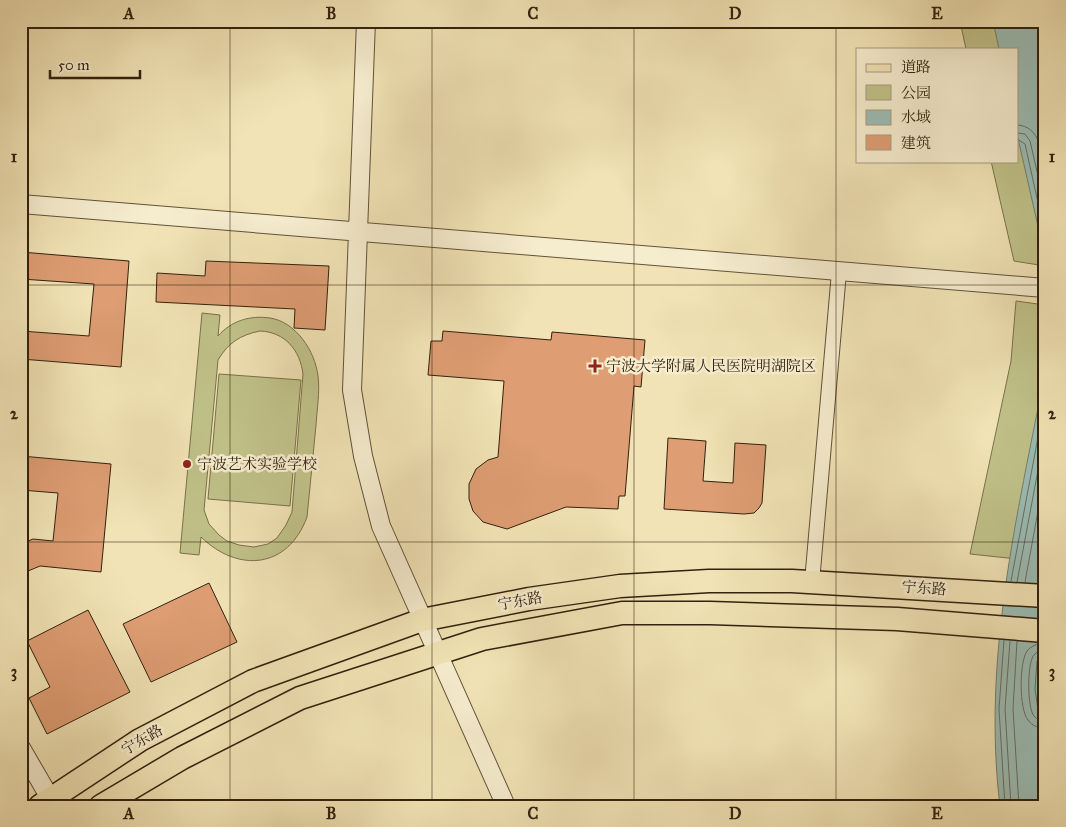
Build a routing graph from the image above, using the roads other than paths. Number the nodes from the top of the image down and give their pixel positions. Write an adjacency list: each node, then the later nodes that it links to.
1 (366, 21): 3 (street)
2 (21, 204): 3 (street)
3 (357, 233): 4 (street); 8 (street)
4 (839, 272): 5 (street); 6 (street)
5 (1045, 288)
6 (812, 582): 7 (main road, 宁东路); 8 (main road, 宁东路)
7 (1045, 596)
8 (422, 620): 10 (street); 12 (main road, 宁东路)
9 (1045, 632): 10 (main road, 宁东路)
10 (437, 652): 13 (main road, 宁东路); 14 (street)
11 (21, 748): 12 (street)
12 (45, 802)
13 (101, 806)
14 (506, 806)

